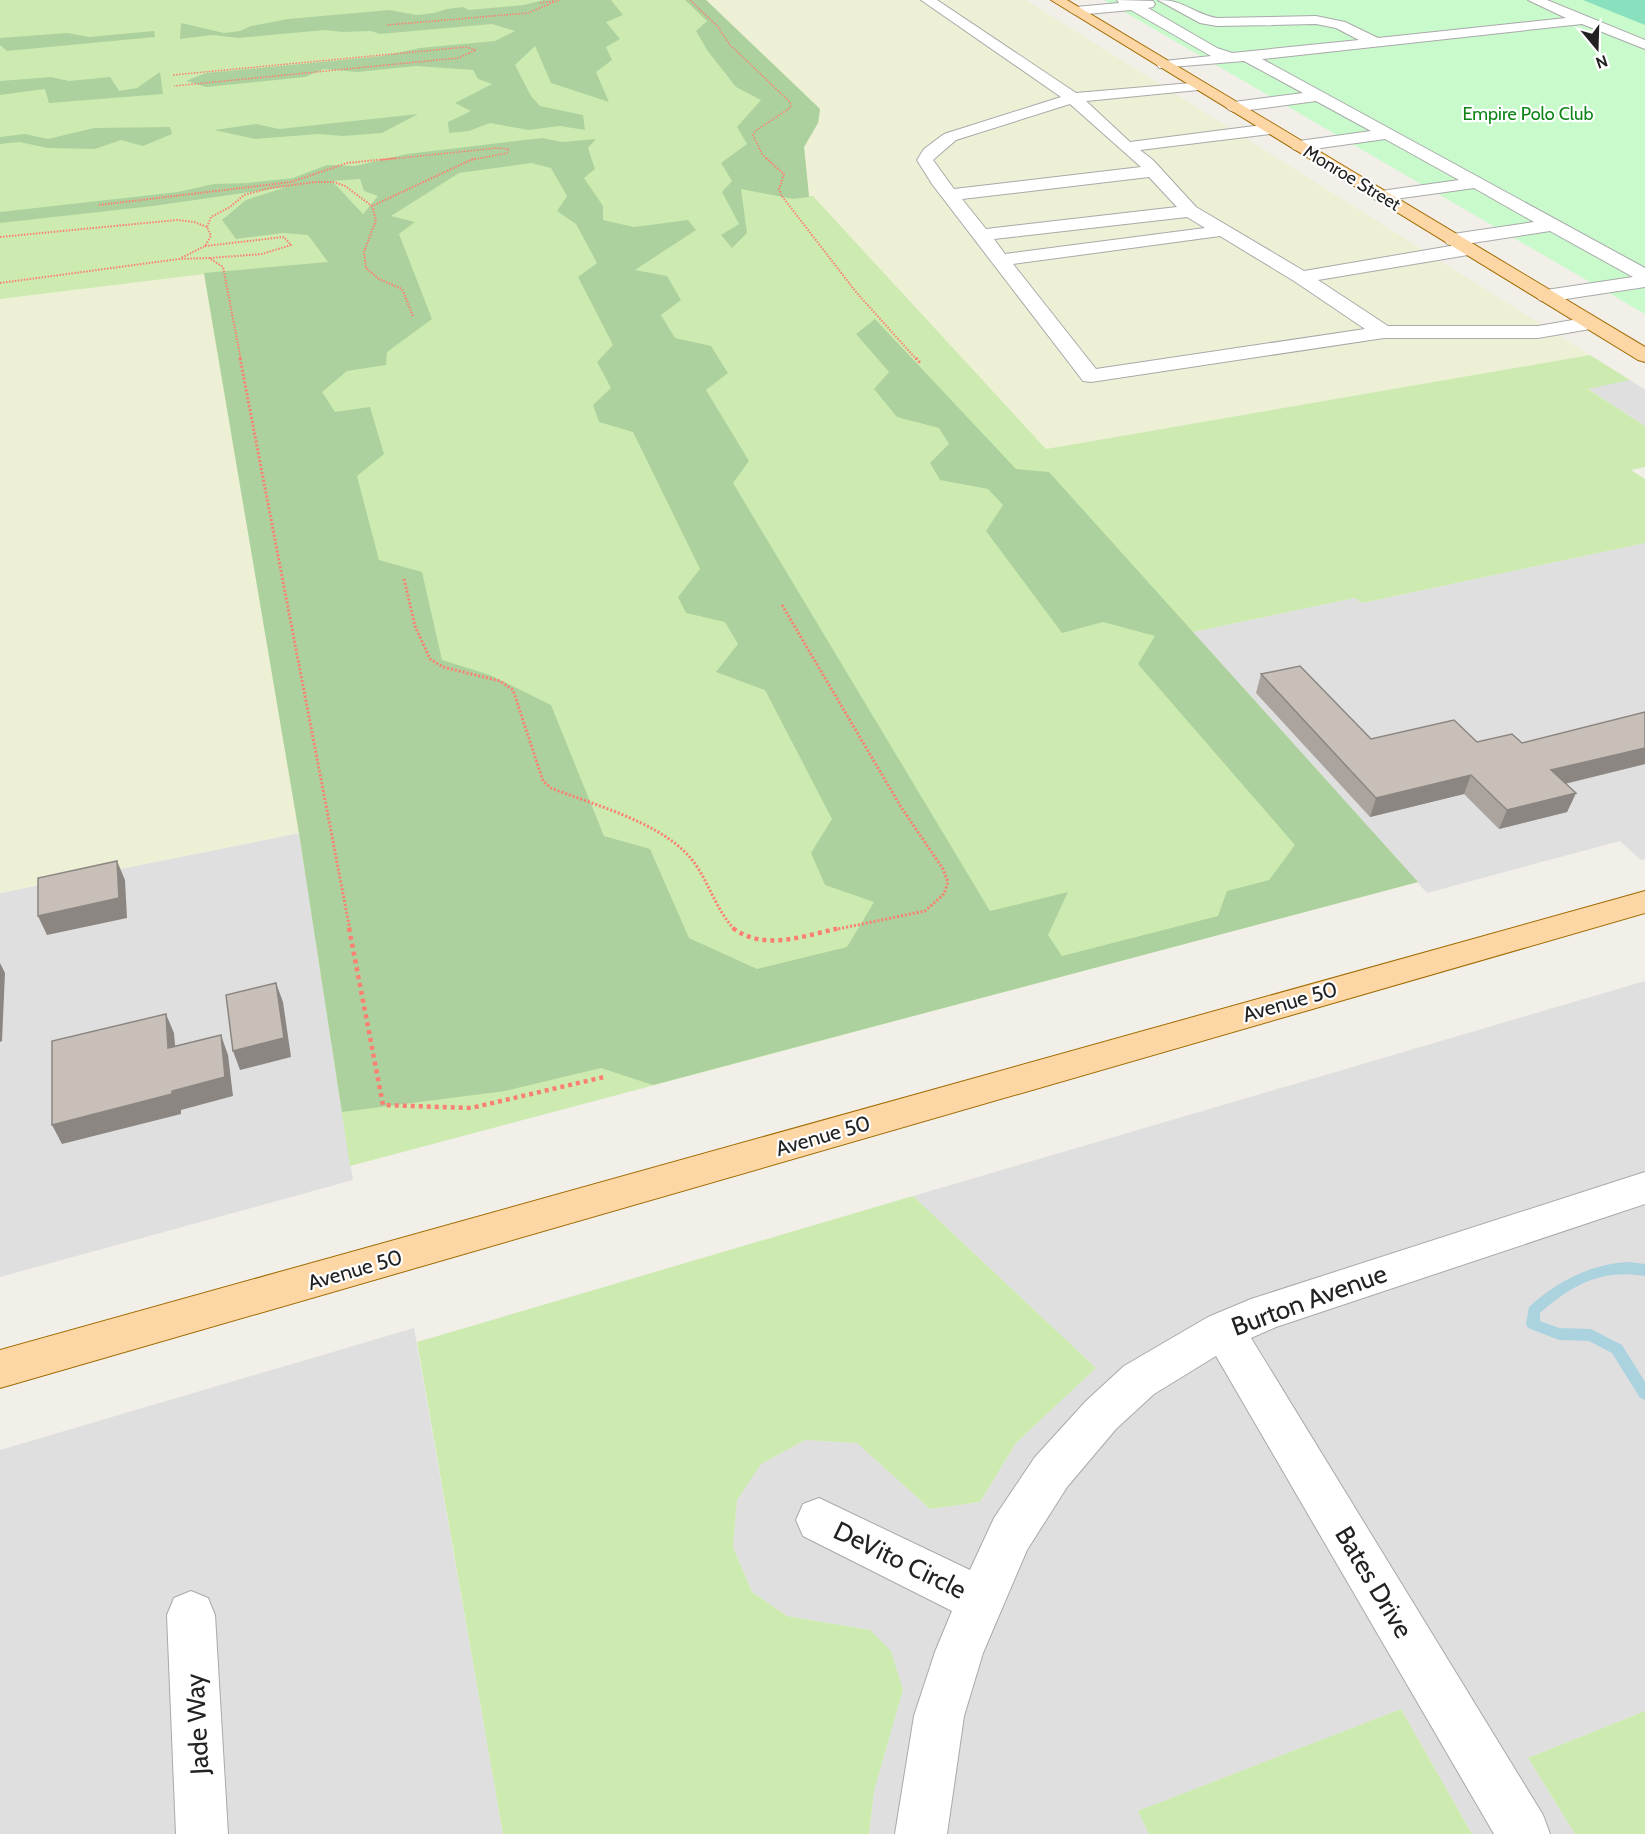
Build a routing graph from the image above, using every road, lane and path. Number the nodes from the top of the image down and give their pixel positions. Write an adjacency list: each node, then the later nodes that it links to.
1 (559, 0): 8 (path); 12 (path)
2 (690, 0): 57 (path)
3 (928, 0): 21 (street)
4 (1058, 0): 10 (main road, Monroe Street)
5 (1183, 0): 7 (street)
6 (1535, 0): 11 (street)
7 (1166, 1): 9 (street); 13 (street)
8 (540, 3)
9 (1128, 3): 10 (street); 15 (street)
10 (1076, 11): 16 (main road, Monroe Street)
11 (1583, 20): 13 (street); 14 (street)
12 (387, 25)
13 (1376, 42): 15 (street)
14 (1645, 45)
15 (1238, 57): 16 (street); 20 (street)
16 (1164, 64): 18 (main road, Monroe Street)
17 (173, 75): 19 (path)
18 (1198, 85): 21 (street); 22 (main road, Monroe Street)
19 (174, 87)
20 (1319, 96): 22 (street); 24 (street)
21 (1073, 98): 26 (street); 30 (street)
22 (1234, 107): 23 (main road, Monroe Street)
23 (1270, 129): 25 (main road, Monroe Street); 26 (street)
24 (1388, 134): 25 (street); 28 (street)
25 (1299, 146): 32 (main road, Monroe Street)
26 (1126, 147): 27 (street)
27 (1153, 171): 29 (street); 30 (street)
28 (1476, 183): 32 (street); 38 (street)
29 (1171, 193): 31 (street); 35 (street)
30 (950, 195): 37 (street)
31 (1148, 196)
32 (1381, 196): 43 (main road, Monroe Street)
33 (99, 205): 34 (path)
34 (372, 206): 39 (path); 53 (path)
35 (1190, 212): 40 (street); 41 (street)
36 (990, 215): 37 (street)
37 (967, 217): 41 (street)
38 (1552, 225): 43 (street); 48 (street)
39 (207, 227): 42 (path); 44 (path)
40 (1220, 231): 47 (street); 49 (street)
41 (981, 235): 47 (street)
42 (0, 237)
43 (1460, 244): 49 (street); 52 (main road, Monroe Street)
44 (205, 246): 45 (path); 46 (path)
45 (209, 258): 46 (path); 61 (path)
46 (179, 259): 51 (path)
47 (1000, 260): 55 (street)
48 (1645, 276)
49 (1301, 277): 55 (street)
50 (1645, 281): 52 (street)
51 (0, 283)
52 (1546, 296): 54 (main road, Monroe Street)
53 (413, 316)
54 (1590, 323): 55 (street); 56 (main road, Monroe Street)
55 (1384, 332)
56 (1645, 356)
57 (920, 363)
58 (404, 579): 59 (path)
59 (782, 605)
60 (1645, 902): 64 (main road, Avenue 50)
61 (604, 1077)
62 (1645, 1188): 63 (street, Burton Avenue)
63 (1223, 1330): 66 (street, Burton Avenue); 70 (street, Bates Drive)
64 (0, 1369)
65 (819, 1520): 66 (street, DeVito Circle)
66 (980, 1600): 69 (street, Burton Avenue)
67 (191, 1615): 68 (street, Jade Way)
68 (202, 1834)
69 (921, 1834)
70 (1524, 1834)

